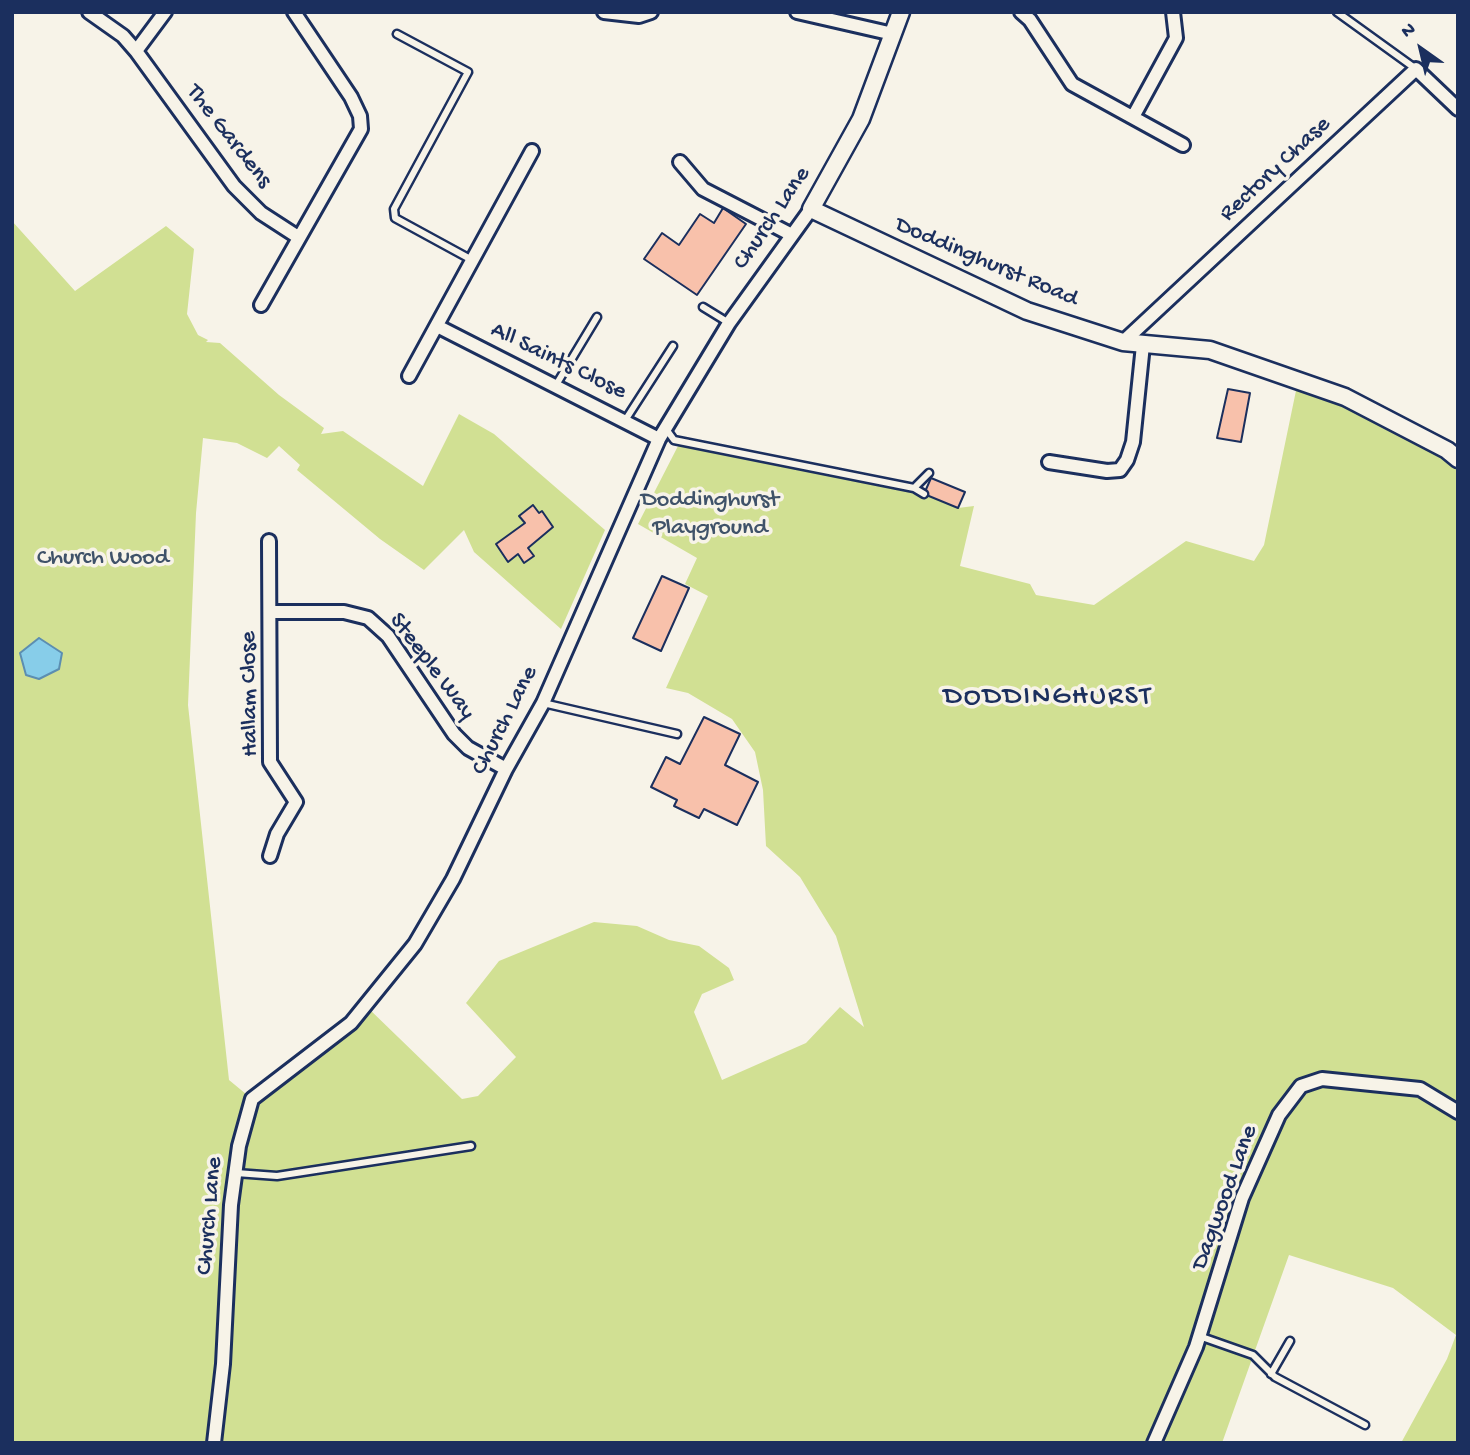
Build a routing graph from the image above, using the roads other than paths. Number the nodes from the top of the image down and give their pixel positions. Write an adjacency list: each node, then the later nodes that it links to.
1 (89, 12): 13 (street, The Gardens)
2 (165, 12): 13 (street)
3 (294, 12): 22 (street)
4 (604, 12): 5 (street)
5 (651, 12)
6 (797, 12): 12 (street)
7 (901, 12): 12 (street, Church Lane)
8 (1021, 12): 16 (street)
9 (1173, 12): 16 (street)
10 (1337, 12): 14 (lane)
11 (397, 34): 23 (lane)
12 (893, 34): 20 (street, Church Lane)
13 (136, 51): 22 (street, The Gardens)
14 (1416, 69): 15 (street); 29 (street, Rectory Chase)
15 (1458, 109)
16 (1133, 117): 17 (street)
17 (1183, 145)
18 (533, 151): 23 (street)
19 (680, 162): 21 (street)
20 (811, 209): 21 (street, Church Lane); 29 (street, Doddinghurst Road)
21 (792, 235): 27 (street, Church Lane)
22 (298, 237): 24 (street)
23 (472, 260): 28 (street)
24 (261, 305)
25 (703, 307): 27 (lane)
26 (597, 317): 33 (lane)
27 (729, 323): 35 (street, Church Lane)
28 (437, 326): 32 (street); 33 (street, All Saints Close)
29 (1123, 342): 30 (street, Doddinghurst Road)
30 (1143, 345): 36 (street, Doddinghurst Road); 37 (street)
31 (673, 346): 34 (lane)
32 (409, 376)
33 (556, 385): 34 (street, All Saints Close)
34 (626, 419): 35 (street, All Saints Close)
35 (662, 433): 39 (lane); 43 (street, Church Lane)
36 (1458, 459)
37 (1049, 461)
38 (929, 474): 39 (lane)
39 (914, 488): 40 (lane)
40 (924, 494)
41 (269, 541): 42 (street, Hallam Close)
42 (272, 612): 45 (street, Steeple Way); 46 (street, Hallam Close)
43 (543, 703): 44 (lane); 45 (street, Church Lane)
44 (677, 734)
45 (506, 769): 49 (street, Church Lane)
46 (270, 856)
47 (1458, 1112): 50 (street, Dagwood Lane)
48 (471, 1146): 49 (lane)
49 (236, 1173): 54 (street, Church Lane)
50 (1199, 1336): 52 (lane); 55 (street, Dagwood Lane)
51 (1290, 1341): 52 (lane)
52 (1271, 1374): 53 (lane)
53 (1365, 1425)
54 (214, 1443)
55 (1154, 1443)

